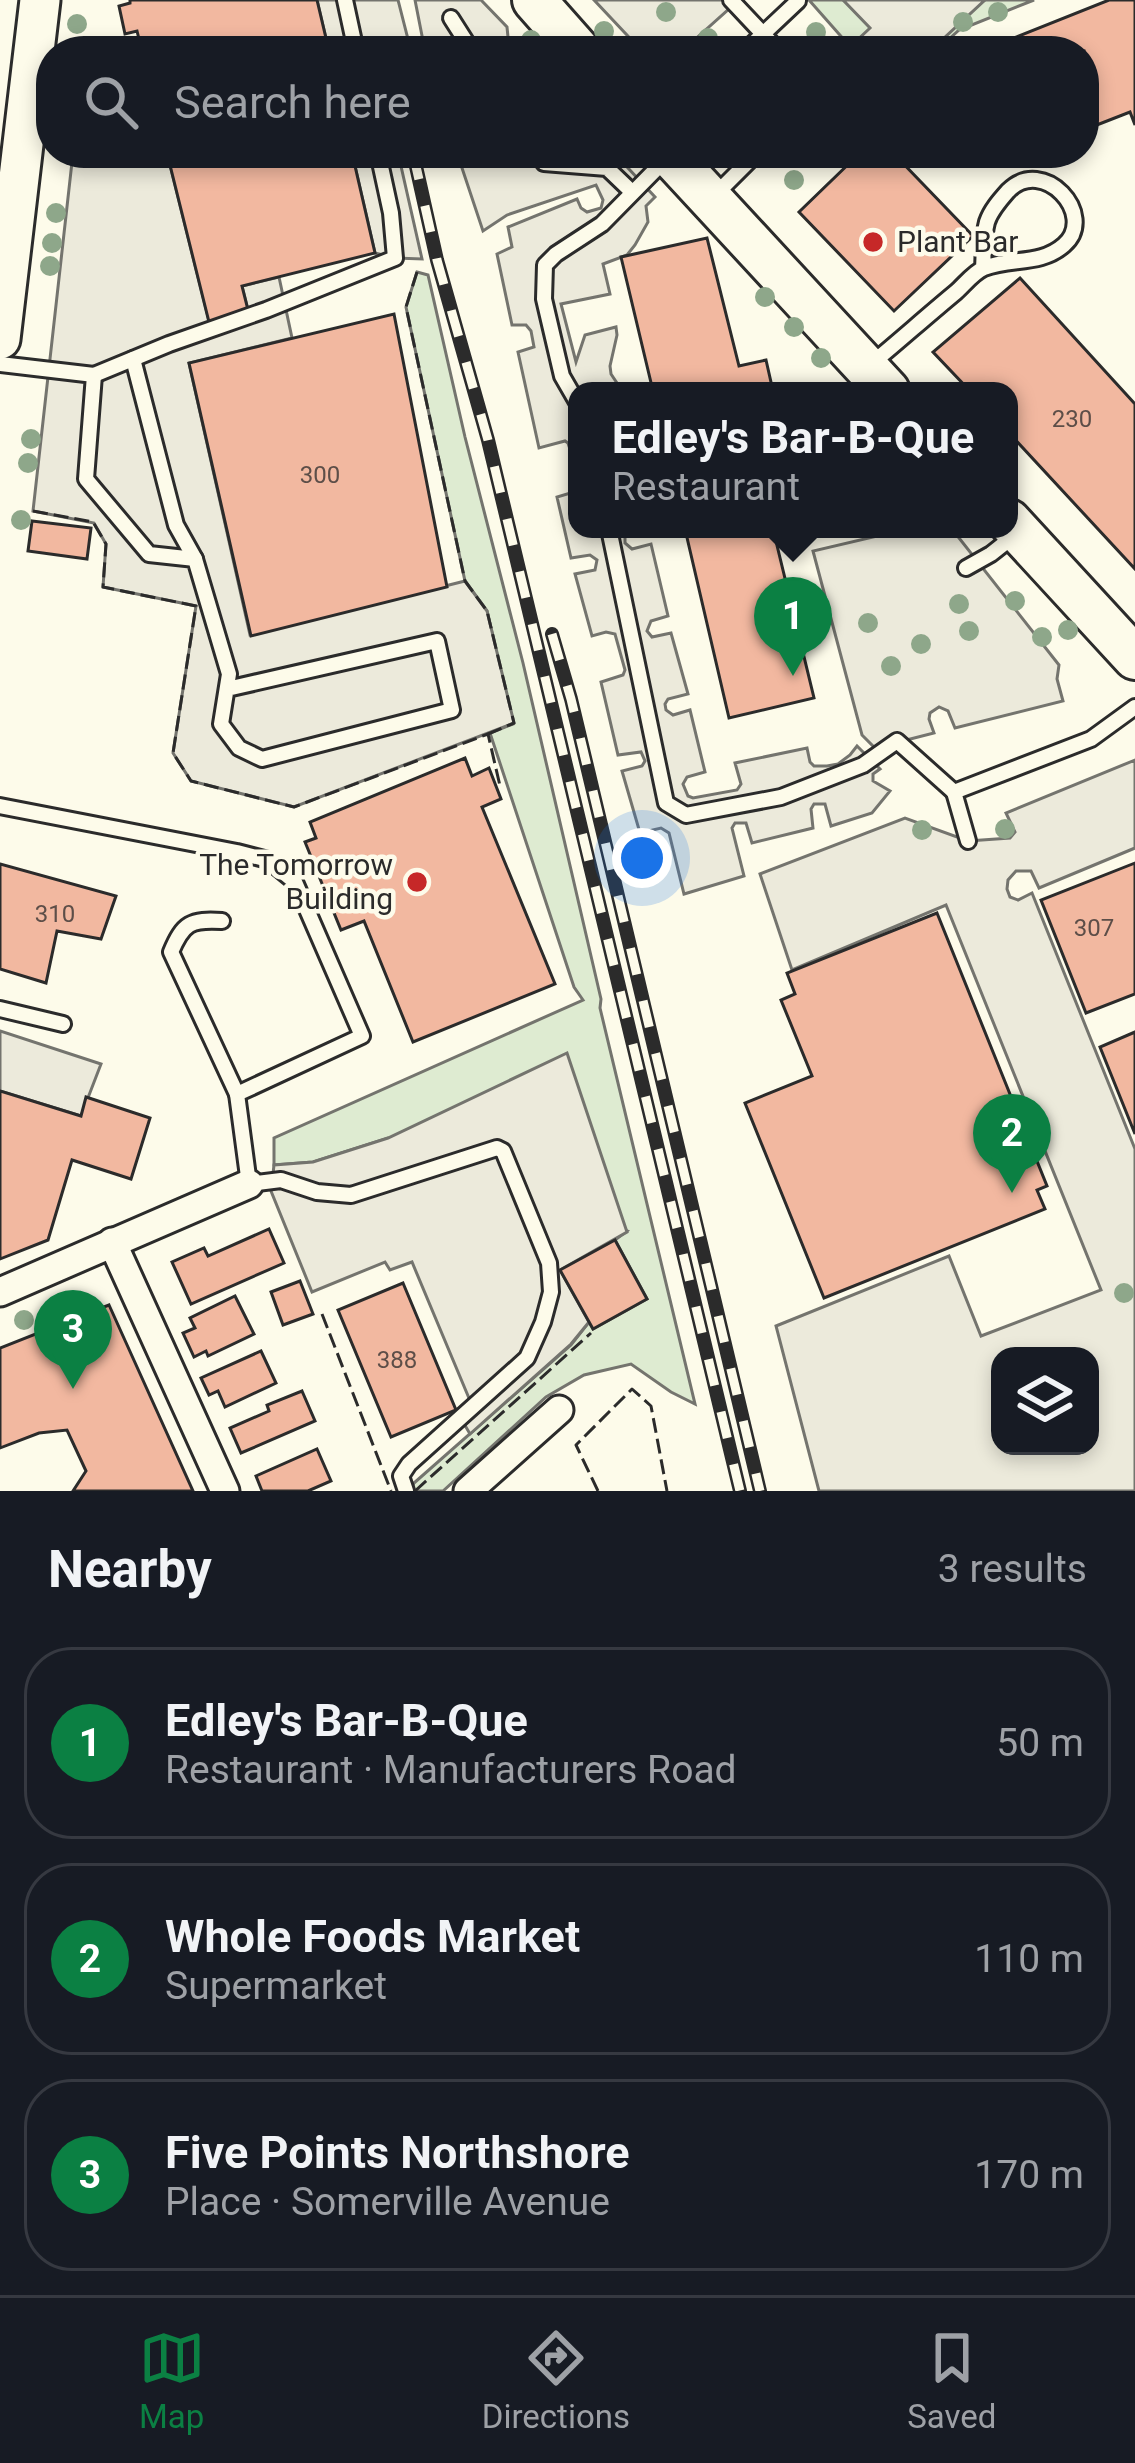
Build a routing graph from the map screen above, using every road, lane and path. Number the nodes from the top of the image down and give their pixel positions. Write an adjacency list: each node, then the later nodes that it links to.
1 (40, 0): 11 (main road)
2 (345, 0): 8 (lane)
3 (535, 0): 10 (main road)
4 (731, 0): 7 (lane)
5 (798, 1): 7 (lane)
6 (451, 18): 9 (lane)
7 (764, 34)
8 (353, 36)
9 (462, 36)
10 (566, 36)
11 (12, 141): 20 (main road)
12 (381, 168): 21 (lane)
13 (607, 168): 17 (lane)
14 (655, 168): 17 (lane)
15 (682, 168): 18 (main road)
16 (742, 168): 18 (lane)
17 (632, 192): 25 (lane)
18 (711, 199): 24 (main road)
19 (983, 268): 19 (lane); 24 (lane)
20 (0, 339)
21 (133, 359): 23 (lane); 29 (lane)
22 (0, 364): 23 (lane)
23 (94, 375): 29 (lane)
24 (878, 379)
25 (568, 386)
26 (1018, 530): 31 (main road)
27 (611, 538): 34 (lane)
28 (1004, 538): 30 (lane)
29 (195, 559): 32 (lane)
30 (965, 568)
31 (1135, 658)
32 (227, 689): 32 (lane)
33 (1135, 707): 34 (lane)
34 (954, 792): 36 (lane)
35 (0, 806): 40 (lane)
36 (968, 841)
37 (222, 921): 40 (lane)
38 (0, 1009): 39 (lane)
39 (63, 1024)
40 (237, 1094): 41 (lane)
41 (249, 1184): 42 (street); 46 (lane)
42 (112, 1242): 43 (street); 45 (street)
43 (0, 1292)
44 (559, 1410): 47 (street)
45 (225, 1491)
46 (406, 1491)
47 (468, 1491)

